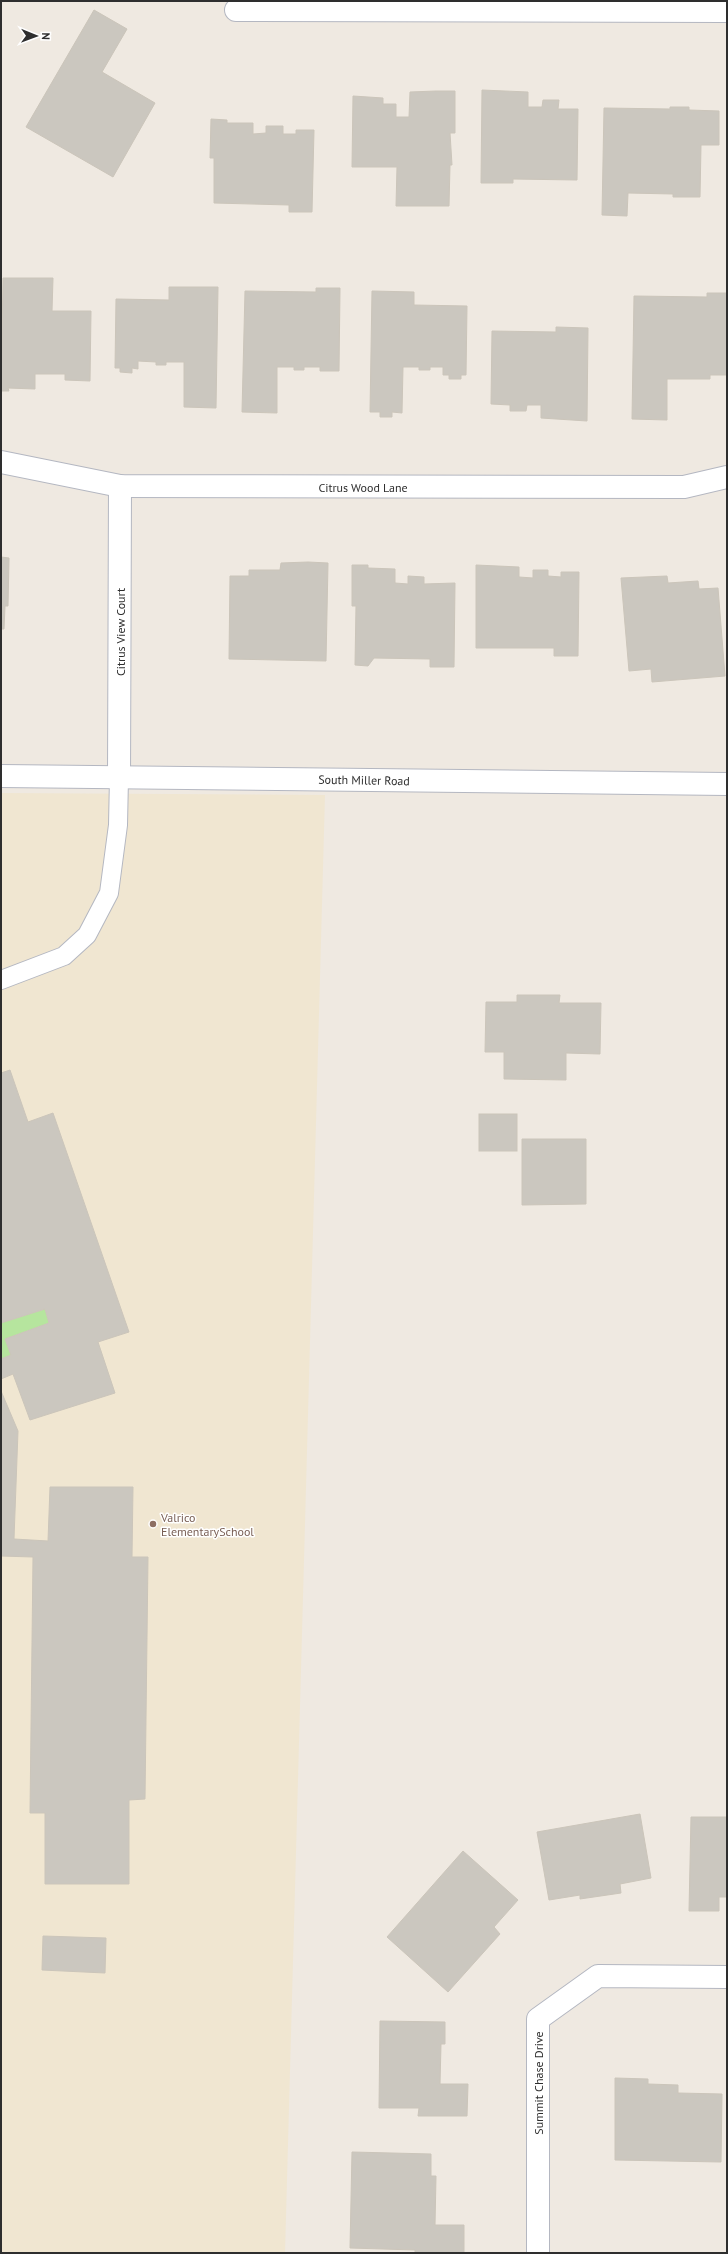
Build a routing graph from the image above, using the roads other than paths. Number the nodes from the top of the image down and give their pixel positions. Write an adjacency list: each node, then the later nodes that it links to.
1 (236, 10): 2 (street)
2 (727, 11)
3 (1, 462): 5 (street, Citrus Wood Lane)
4 (727, 477): 5 (street, Citrus Wood Lane)
5 (120, 486): 7 (street, Citrus View Court)
6 (1, 776): 7 (street, South Miller Road)
7 (119, 778): 8 (street, South Miller Road); 9 (lane)
8 (727, 784)
9 (1, 980)
10 (727, 1977): 11 (street, Summit Chase Drive)
11 (538, 2253)

